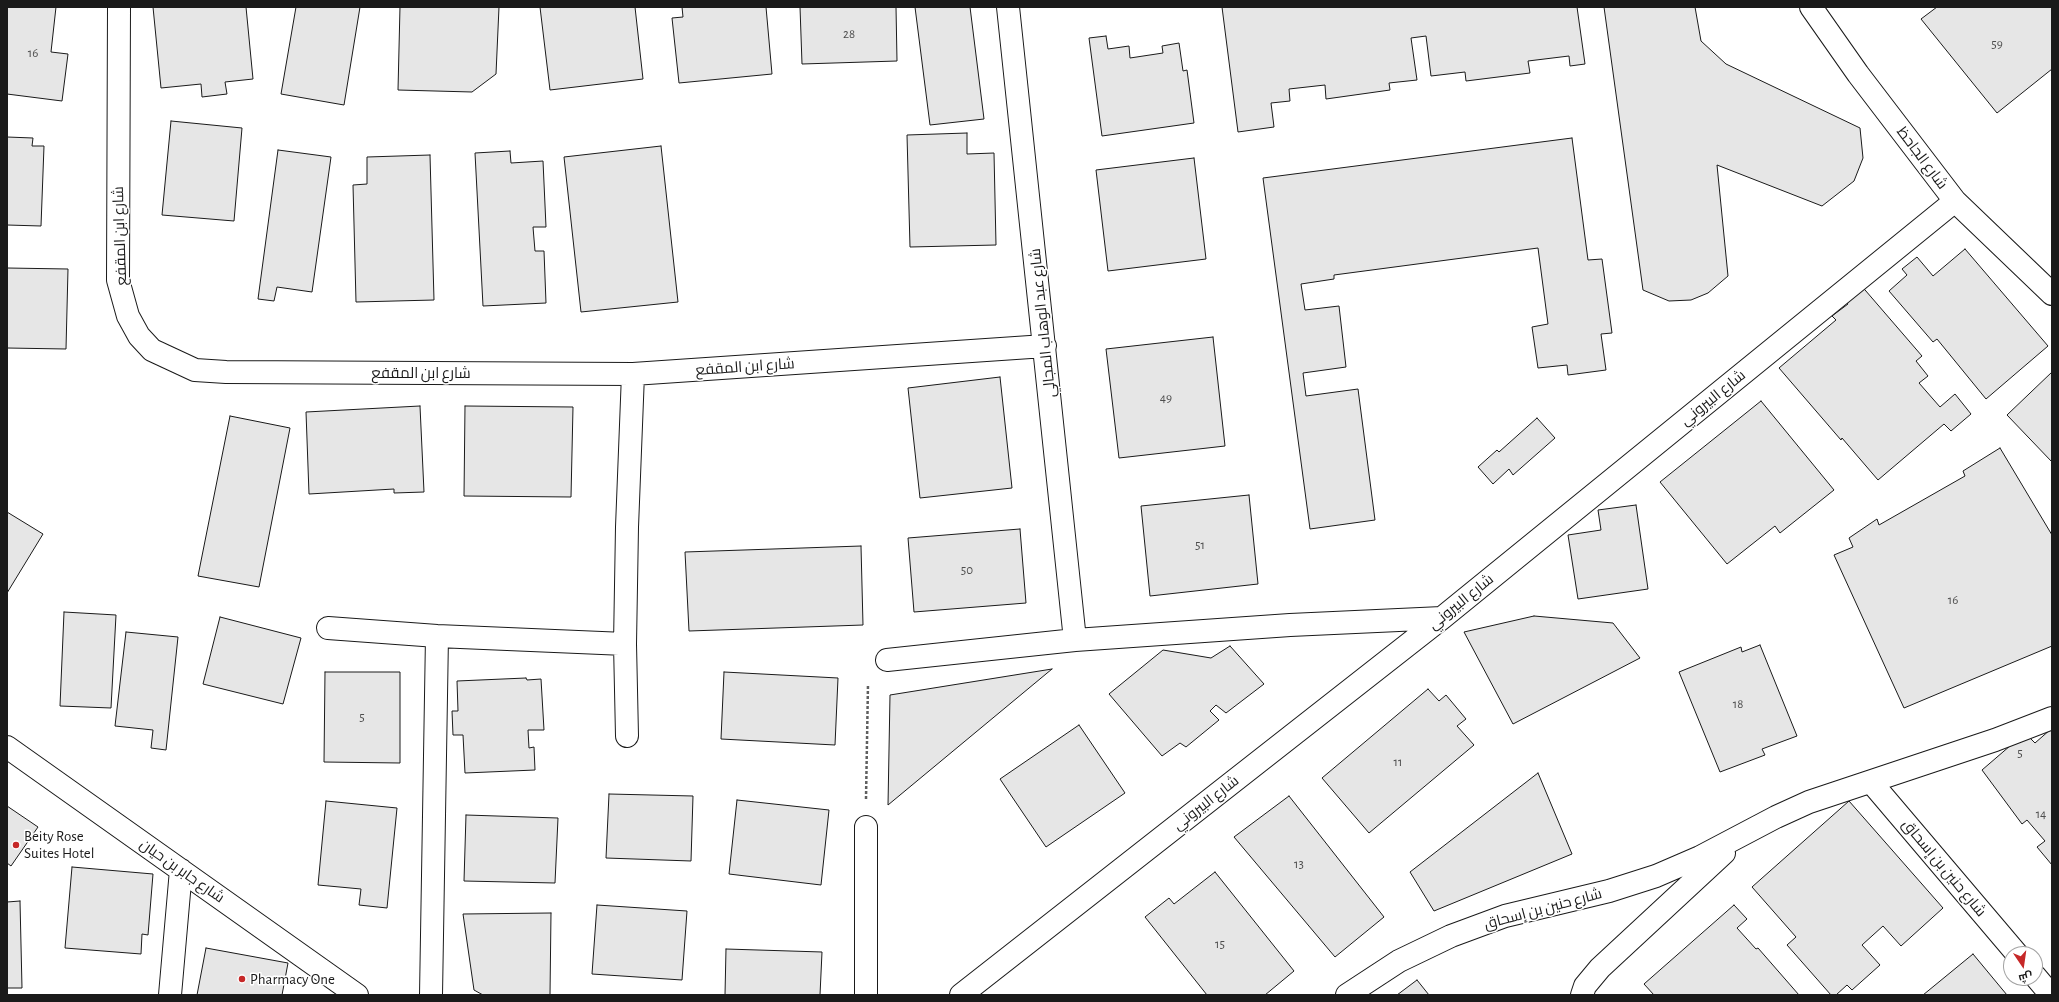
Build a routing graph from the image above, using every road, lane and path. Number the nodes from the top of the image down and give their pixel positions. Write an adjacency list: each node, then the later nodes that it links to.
1 (119, 7): 7 (street, شارع ابن المقفع)
2 (1008, 7): 6 (street, شارع عبد الوهاب المجالي)
3 (1811, 7): 4 (street, شارع الجاحظ)
4 (1955, 201): 5 (street, شارع الجاحظ); 8 (street, شارع البيروني)
5 (2052, 294)
6 (1045, 346): 7 (street, شارع ابن المقفع); 11 (street, شارع عبد الوهاب المجالي)
7 (633, 374): 12 (street)
8 (1442, 618): 11 (street); 27 (street, شارع البيروني)
9 (328, 628): 10 (street)
10 (437, 636): 12 (street); 25 (street)
11 (1075, 640): 13 (street)
12 (625, 644): 15 (street)
13 (887, 660): 18 (path)
14 (2052, 718): 17 (street, شارع حنين بن إسحاق)
15 (627, 736)
16 (7, 747): 20 (street, شارع جابر بن حيان)
17 (1871, 782): 19 (street, شارع حنين بن إسحاق); 21 (street, شارع حنين بن إسحاق)
18 (866, 827): 26 (street)
19 (1744, 834): 28 (street, شارع حنين بن إسحاق); 29 (street, شارع حنين بن إسحاق)
20 (181, 870): 23 (street); 24 (street, شارع جابر بن حيان)
21 (2010, 946)
22 (2043, 986): 30 (street)
23 (170, 995)
24 (357, 995)
25 (431, 995)
26 (866, 995)
27 (961, 995)
28 (1347, 995)
29 (1582, 995)
30 (2051, 995)

